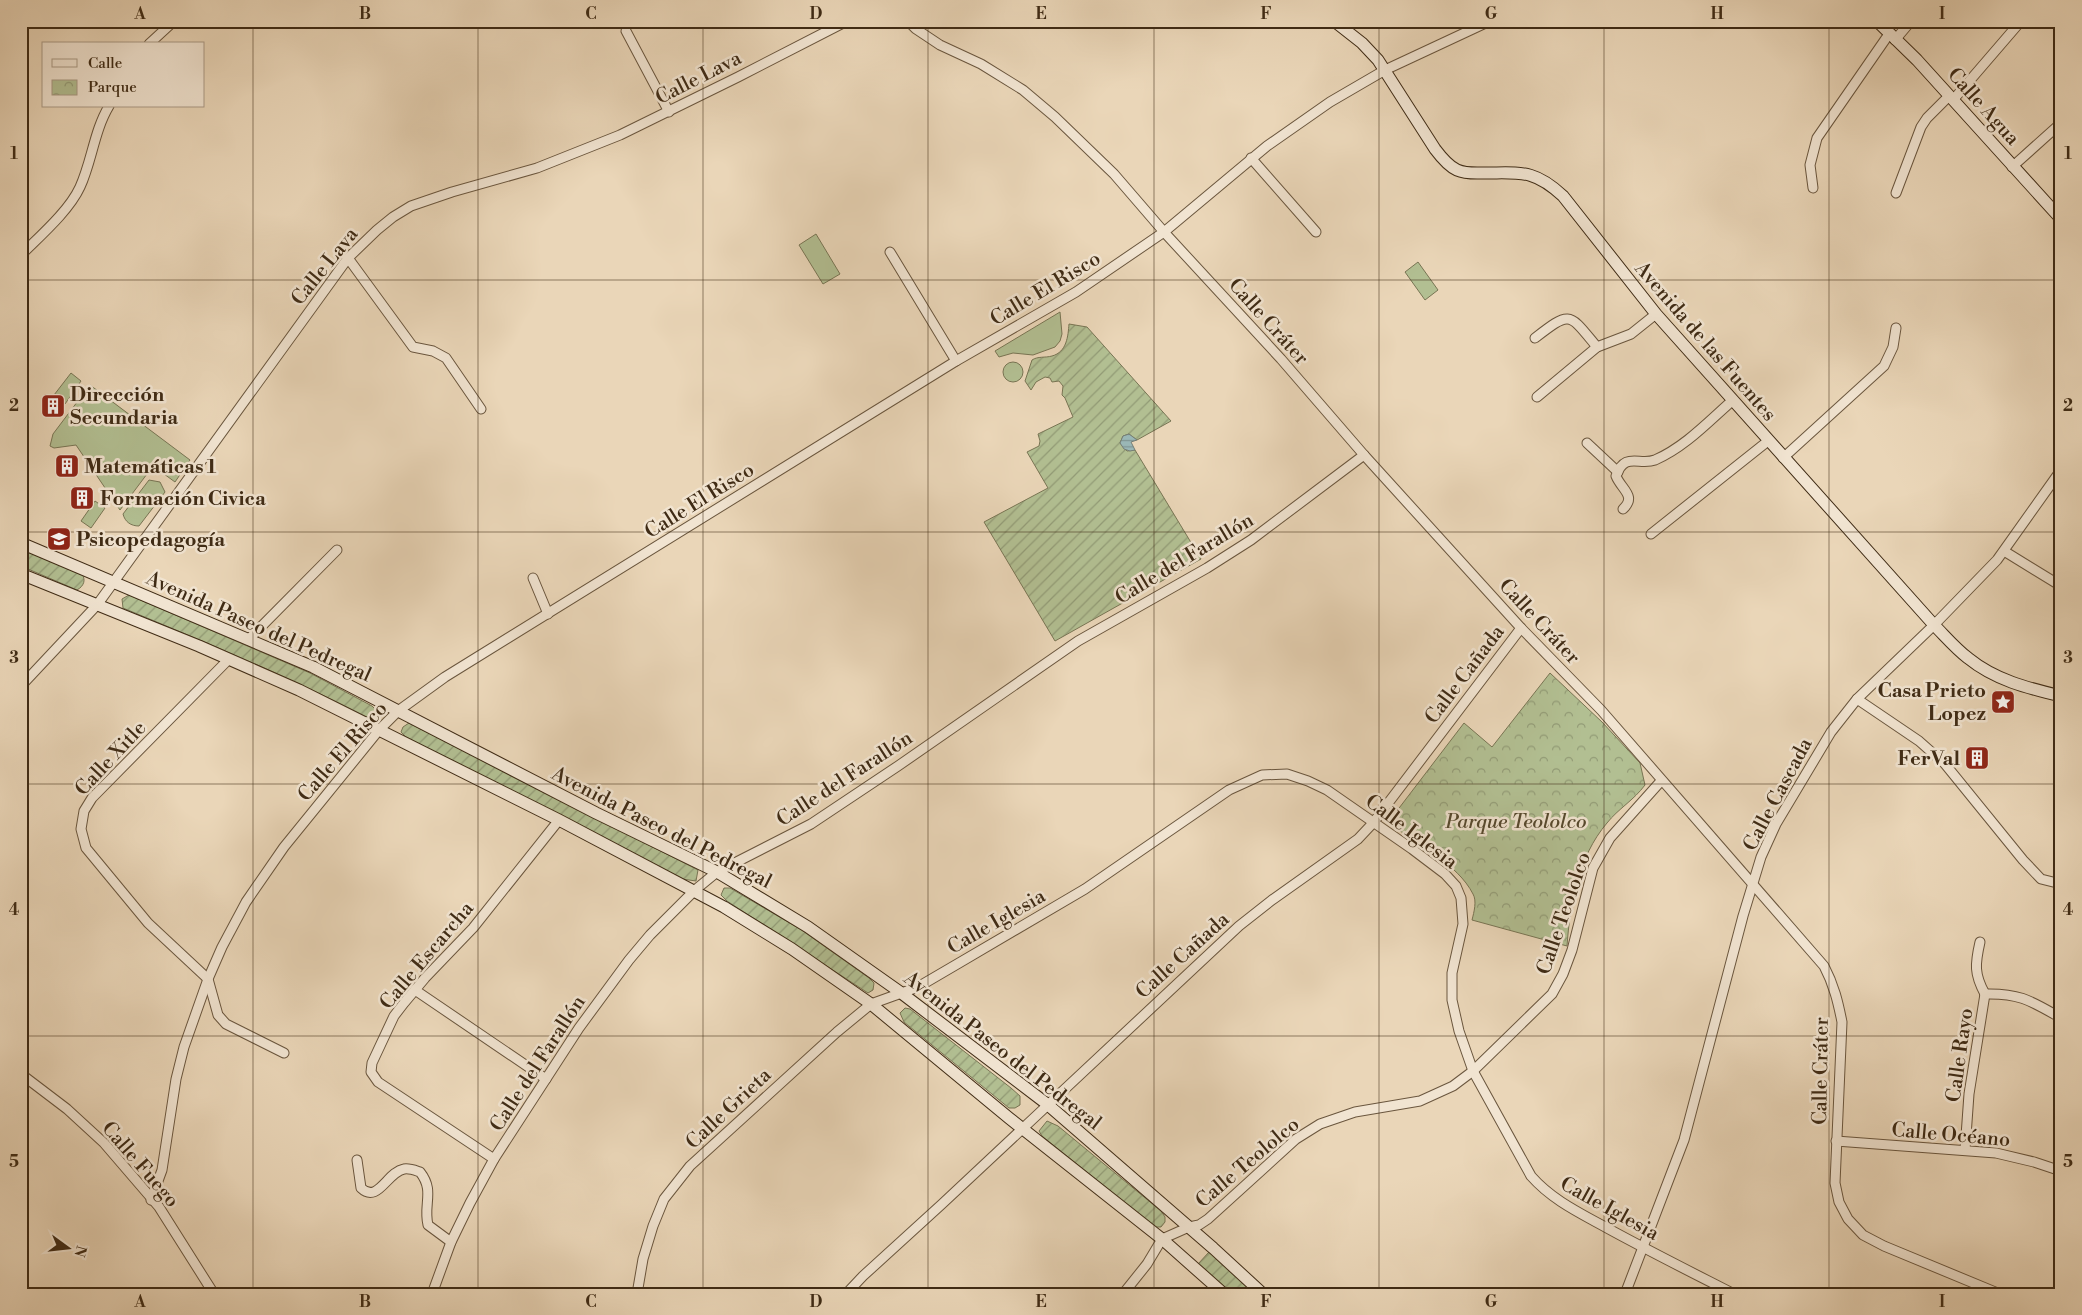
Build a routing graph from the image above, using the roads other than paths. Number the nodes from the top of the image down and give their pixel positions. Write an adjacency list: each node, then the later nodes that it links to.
1 (174, 21): 11 (street)
2 (847, 21): 15 (street, Calle Lava)
3 (908, 21): 22 (street, Calle Cráter)
4 (1334, 21): 12 (main road, Avenida de las Fuentes)
5 (1490, 21): 12 (street, Calle El Risco)
6 (1911, 21): 10 (street)
7 (2021, 21): 13 (street)
8 (1876, 22): 10 (main road, Calle Agua)
9 (626, 31): 15 (street)
10 (1892, 37): 13 (main road, Calle Agua); 19 (street)
11 (151, 42)
12 (1385, 70): 17 (street, Calle El Risco); 27 (main road, Avenida de las Fuentes)
13 (1951, 98): 18 (main road, Calle Agua); 20 (street)
14 (107, 108): 25 (street)
15 (669, 112): 26 (street, Calle Lava)
16 (2061, 123): 18 (street)
17 (1252, 158): 22 (street, Calle El Risco); 23 (street)
18 (2012, 166): 21 (main road, Calle Agua)
19 (1813, 188)
20 (1896, 193)
21 (2061, 219)
22 (1164, 232): 31 (street, Calle El Risco); 37 (street, Calle Cráter)
23 (1316, 232)
24 (890, 252): 31 (street)
25 (21, 254)
26 (348, 258): 34 (street); 48 (street, Calle Lava)
27 (1656, 314): 30 (street); 33 (main road, Avenida de las Fuentes)
28 (1896, 328): 38 (street)
29 (1535, 338): 30 (street)
30 (1597, 347): 32 (street)
31 (956, 361): 51 (street, Calle El Risco)
32 (1537, 397)
33 (1733, 400): 35 (main road, Avenida de las Fuentes); 40 (street)
34 (481, 409)
35 (1768, 441): 38 (main road, Avenida de las Fuentes); 42 (street)
36 (1586, 443): 40 (street)
37 (1364, 454): 53 (street, Calle Cráter); 64 (street, Calle del Farallón)
38 (1783, 458): 52 (main road, Avenida de las Fuentes)
39 (2061, 470): 45 (street, Calle Cascada)
40 (1618, 472): 41 (street)
41 (1623, 509)
42 (1651, 534)
43 (21, 543): 48 (main road, Avenida Paseo del Pedregal)
44 (337, 550): 54 (street)
45 (2004, 551): 49 (street); 52 (street, Calle Cascada)
46 (21, 574): 50 (main road, Avenida Paseo del Pedregal)
47 (533, 578): 51 (street)
48 (114, 582): 50 (street, Calle Lava); 54 (main road, Avenida Paseo del Pedregal)
49 (2061, 586)
50 (97, 605): 55 (main road, Avenida Paseo del Pedregal); 56 (street, Calle Lava)
51 (548, 614): 59 (street, Calle El Risco)
52 (1934, 625): 57 (main road, Avenida de las Fuentes); 58 (street, Calle Cascada)
53 (1521, 628): 61 (street, Calle Cráter); 63 (street, Calle Cañada)
54 (250, 639): 59 (main road, Avenida Paseo del Pedregal)
55 (229, 659): 60 (main road, Avenida Paseo del Pedregal); 69 (street, Calle Xitle)
56 (21, 686)
57 (2061, 696)
58 (1857, 699): 65 (street); 66 (street, Calle Cascada)
59 (398, 712): 60 (street, Calle El Risco); 64 (main road, Avenida Paseo del Pedregal)
60 (379, 730): 62 (main road, Avenida Paseo del Pedregal); 69 (street, Calle El Risco)
61 (1661, 782): 66 (street, Calle Cráter); 76 (street, Calle Teololco)
62 (559, 820): 67 (main road, Avenida Paseo del Pedregal); 70 (street, Calle Escarcha)
63 (1373, 823): 71 (street, Calle Iglesia); 76 (street, Calle Iglesia); 79 (street, Calle Cañada)
64 (717, 872): 67 (street, Calle del Farallón); 71 (main road, Avenida Paseo del Pedregal)
65 (2061, 884)
66 (1752, 885): 81 (street, Calle Cráter); 90 (street, Calle Cascada)
67 (695, 890): 73 (main road, Avenida Paseo del Pedregal); 78 (street, Calle del Farallón)
68 (1980, 942): 72 (street)
69 (208, 979): 75 (street); 86 (street, Calle El Risco)
70 (415, 990): 78 (street); 83 (street, Calle Escarcha)
71 (900, 992): 73 (street, Calle Grieta); 79 (main road, Avenida Paseo del Pedregal)
72 (1985, 994): 74 (street); 82 (street, Calle Rayo)
73 (871, 1004): 80 (main road, Avenida Paseo del Pedregal); 93 (street, Calle Grieta)
74 (2061, 1018)
75 (284, 1053)
76 (1473, 1071): 87 (street, Calle Teololco); 90 (street, Calle Iglesia)
77 (21, 1074): 86 (street, Calle Fuego)
78 (546, 1079): 83 (street, Calle del Farallón)
79 (1047, 1104): 80 (street, Calle Cañada); 87 (main road, Avenida Paseo del Pedregal)
80 (1023, 1129): 88 (main road, Avenida Paseo del Pedregal); 94 (street, Calle Cañada)
81 (1836, 1140): 82 (street, Calle Océano); 100 (street, Calle Cráter)
82 (1965, 1150): 85 (street, Calle Océano)
83 (494, 1159): 89 (street, Calle del Farallón)
84 (357, 1160): 89 (street)
85 (2061, 1171)
86 (151, 1200): 91 (street, Calle Fuego)
87 (1189, 1227): 88 (street, Calle Teololco); 97 (main road, Avenida Paseo del Pedregal)
88 (1162, 1239): 95 (street); 96 (main road, Avenida Paseo del Pedregal)
89 (451, 1242): 92 (street, Calle del Farallón)
90 (1644, 1248): 98 (street, Calle Cascada); 99 (street, Calle Iglesia)
91 (214, 1294)
92 (432, 1294)
93 (638, 1294)
94 (846, 1294)
95 (1123, 1294)
96 (1224, 1294)
97 (1263, 1294)
98 (1625, 1294)
99 (1734, 1294)
100 (2000, 1294)

